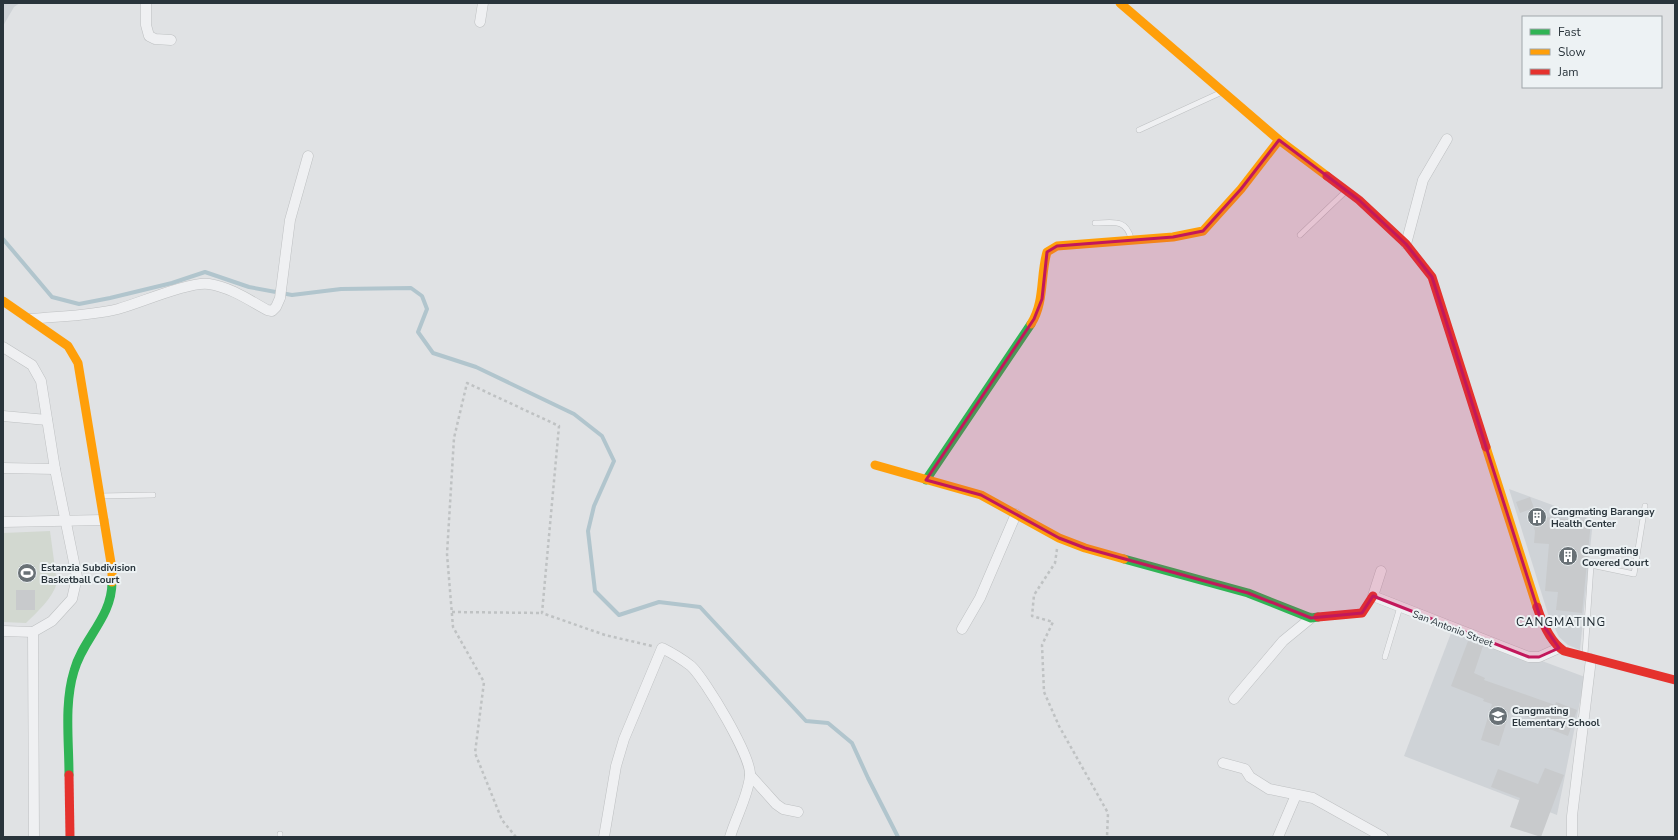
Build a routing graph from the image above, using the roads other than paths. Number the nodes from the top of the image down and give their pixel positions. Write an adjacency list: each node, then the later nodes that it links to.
1 (146, 3): 5 (street)
2 (483, 3): 4 (street)
3 (1120, 3): 6 (street)
4 (480, 22)
5 (171, 40)
6 (1223, 92): 7 (lane); 9 (street)
7 (1139, 130)
8 (1447, 139): 15 (street)
9 (1279, 140): 11 (street); 14 (street)
10 (308, 156): 17 (street)
11 (1347, 190): 13 (lane); 15 (street)
12 (1095, 223): 14 (lane)
13 (1300, 235)
14 (1132, 240): 24 (street)
15 (1406, 244): 39 (street)
16 (3, 300): 17 (street)
17 (30, 319): 26 (street)
18 (3, 347): 20 (street)
19 (3, 416): 20 (street)
20 (47, 420): 23 (street)
21 (875, 466): 24 (street)
22 (3, 468): 23 (street)
23 (55, 469): 30 (street)
24 (926, 480): 28 (street)
25 (153, 495): 26 (lane)
26 (99, 496): 29 (street)
27 (1645, 506): 41 (lane)
28 (1016, 514): 35 (street); 36 (street)
29 (103, 520): 30 (street); 49 (street)
30 (66, 521): 31 (street); 38 (street)
31 (3, 522)
32 (1381, 571): 33 (street)
33 (1373, 596): 34 (street, San Antonio Street); 35 (street)
34 (1400, 607): 39 (street, San Antonio Street); 40 (lane)
35 (1311, 618): 43 (street)
36 (962, 628)
37 (3, 631): 38 (street)
38 (33, 632): 48 (street)
39 (1558, 648): 41 (street)
40 (1385, 657)
41 (1588, 658): 42 (street); 54 (street)
42 (1675, 680)
43 (1234, 699)
44 (1223, 763): 46 (street)
45 (750, 775): 47 (street); 50 (street); 51 (street)
46 (1296, 795): 52 (street); 53 (street)
47 (798, 812)
48 (34, 837)
49 (70, 837)
50 (604, 837)
51 (730, 837)
52 (1278, 837)
53 (1383, 837)
54 (1572, 837)

